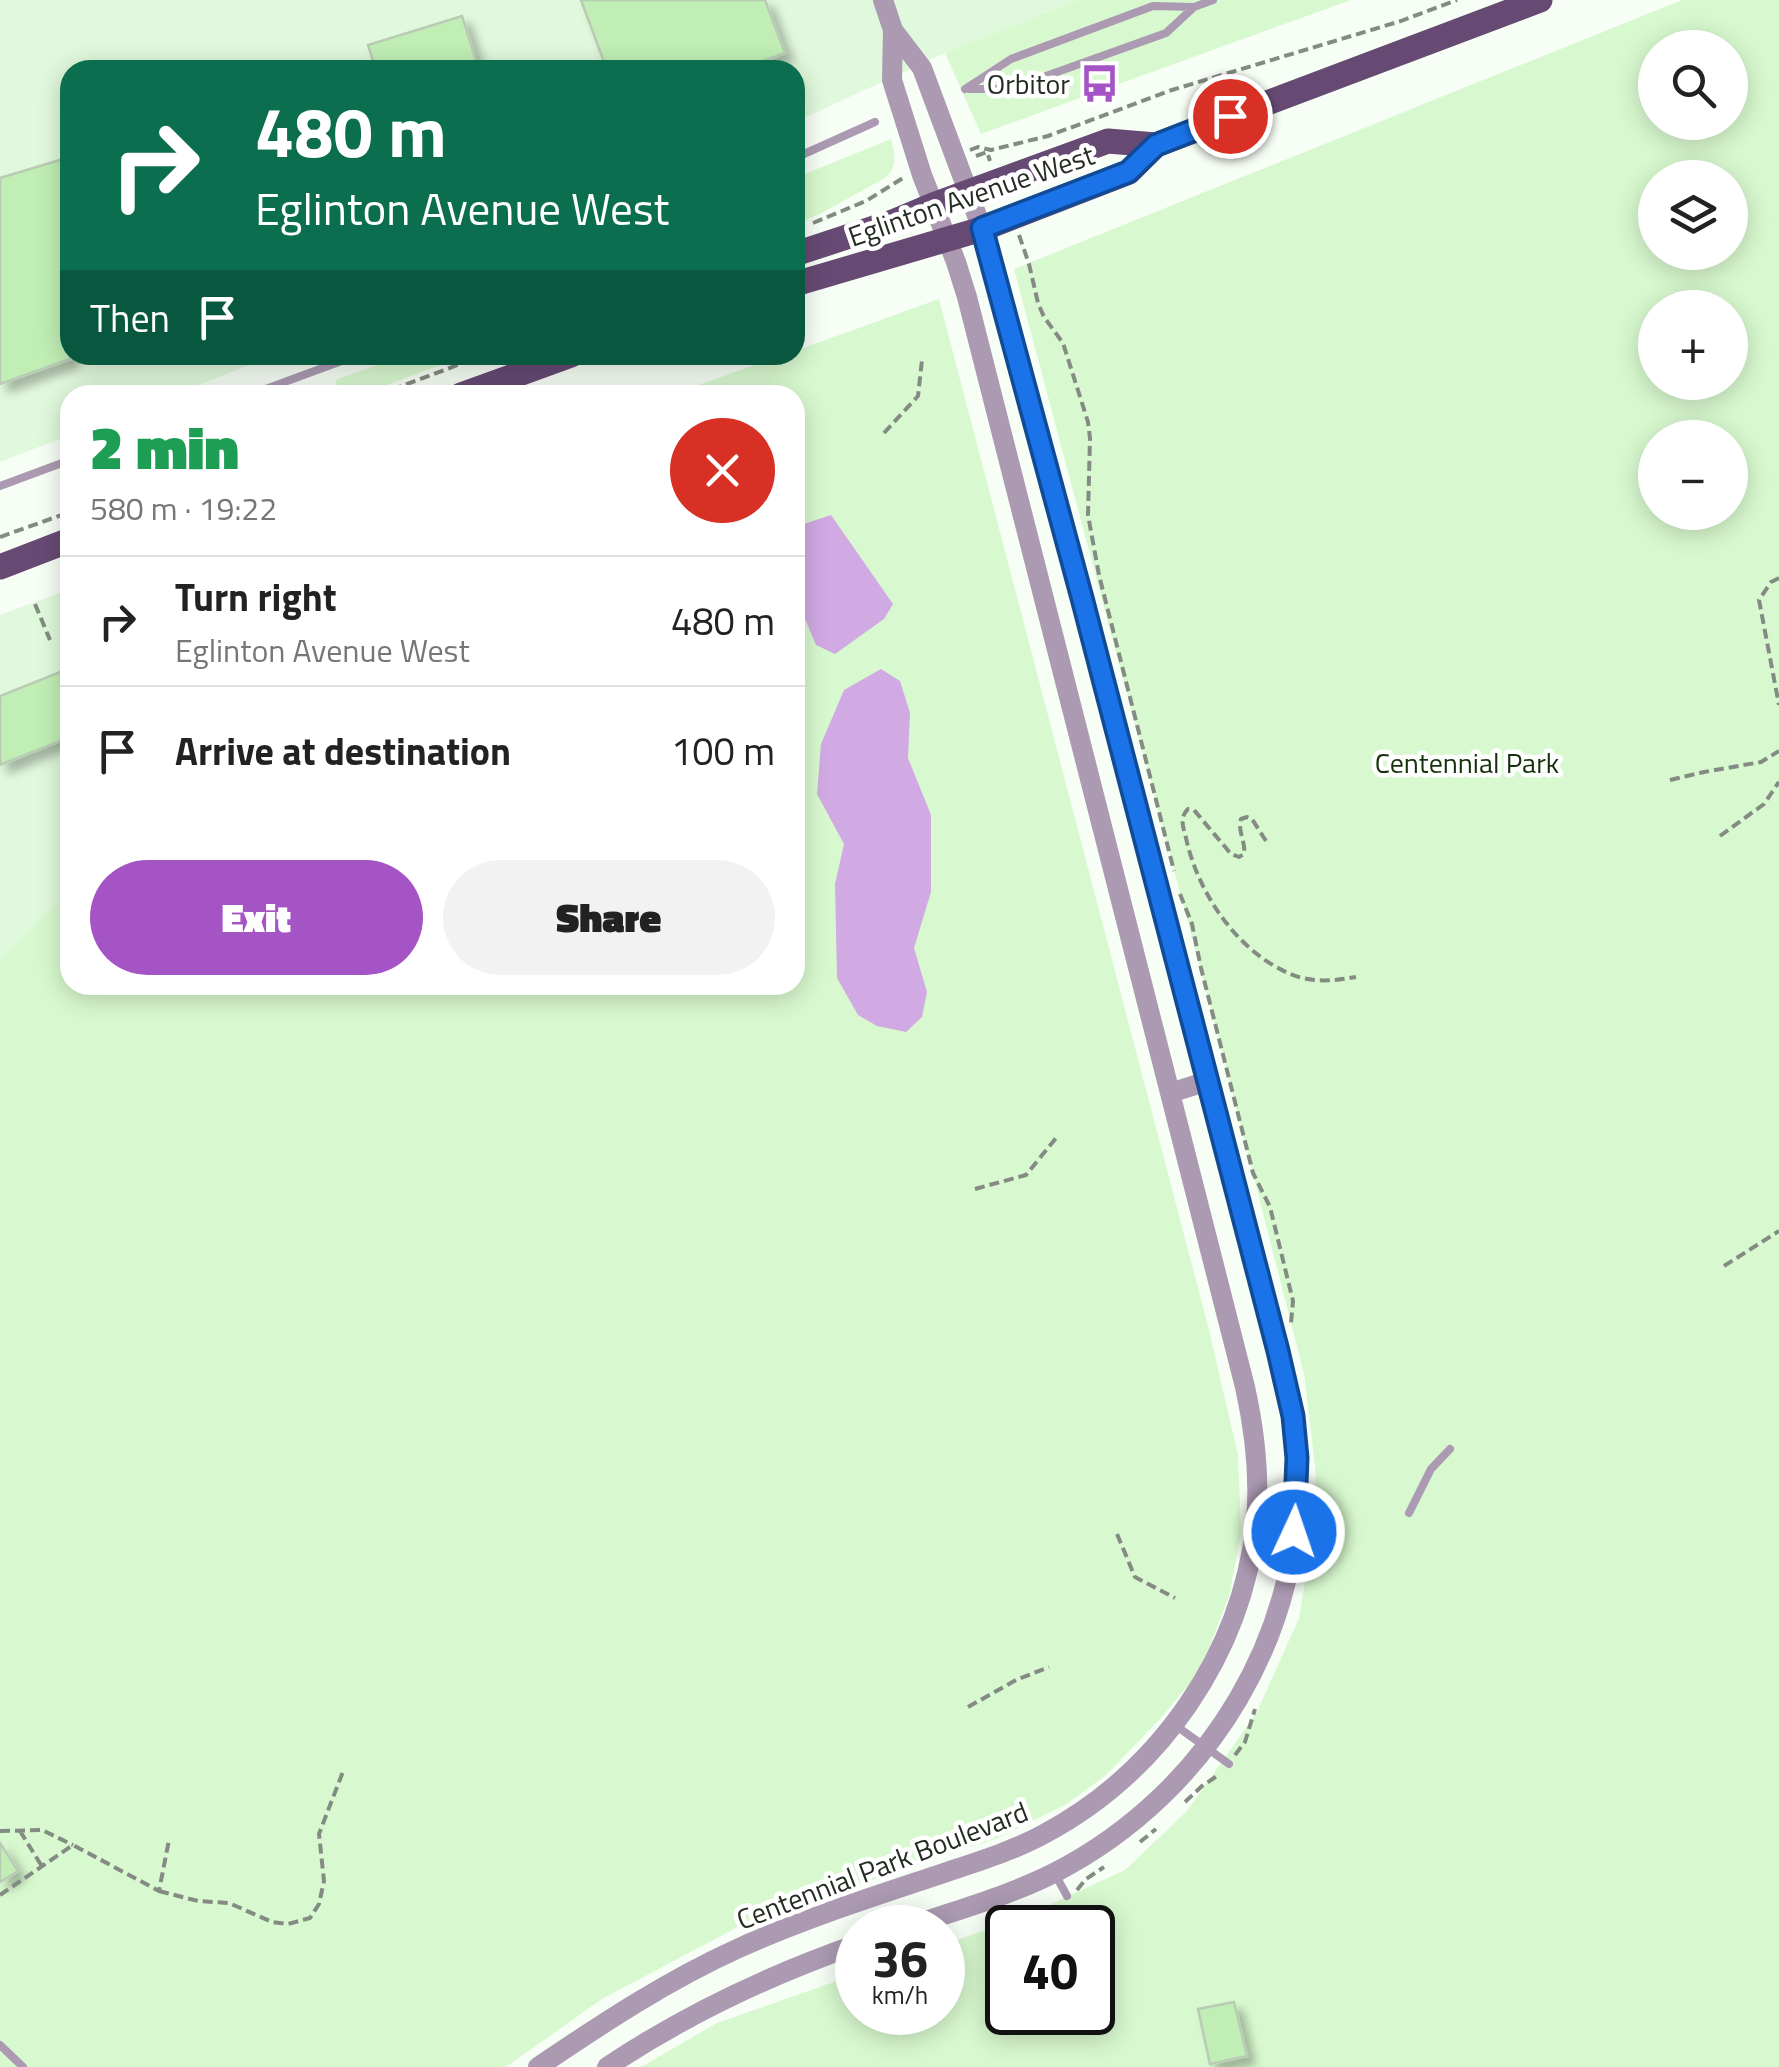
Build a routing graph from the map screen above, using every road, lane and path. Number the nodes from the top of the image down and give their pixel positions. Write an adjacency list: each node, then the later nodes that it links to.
1 (883, 0): 6 (street)
2 (1213, 0): 5 (lane)
3 (1457, 0): 9 (path)
4 (1540, 0): 8 (main road, Eglinton Avenue West)
5 (1194, 7): 5 (lane)
6 (893, 30): 12 (street); 13 (street, Centennial Park Boulevard)
7 (875, 122): 10 (lane)
8 (1156, 145): 12 (main road, Eglinton Avenue West); 12 (main road, Eglinton Avenue West)
9 (978, 147)
10 (805, 154)
11 (901, 180): 14 (path)
12 (975, 210): 13 (main road, Eglinton Avenue West); 13 (main road, Eglinton Avenue West); 42 (street)
13 (940, 222): 16 (main road, Eglinton Avenue West); 17 (main road, Eglinton Avenue West); 43 (street, Centennial Park Boulevard)
14 (808, 226)
15 (1020, 236): 44 (path)
16 (805, 251)
17 (805, 280)
18 (922, 360): 25 (path)
19 (330, 365): 22 (lane)
20 (458, 365): 23 (path)
21 (544, 365): 24 (main road)
22 (276, 385)
23 (404, 385)
24 (489, 385)
25 (884, 433)
26 (60, 464): 27 (lane)
27 (0, 486)
28 (60, 516): 29 (path)
29 (0, 537)
30 (60, 544): 31 (main road)
31 (0, 567)
32 (1779, 578): 35 (path)
33 (36, 604): 34 (path)
34 (50, 640)
35 (1779, 705)
36 (1779, 751): 37 (path)
37 (1670, 780)
38 (1779, 782): 39 (path)
39 (1720, 836)
40 (1266, 841): 41 (path)
41 (1356, 977)
42 (1208, 1081): 43 (street); 56 (street)
43 (1170, 1093): 55 (street, Centennial Park Boulevard)
44 (1234, 1094)
45 (1056, 1138): 46 (path)
46 (975, 1189)
47 (1778, 1235): 48 (path)
48 (1724, 1266)
49 (1450, 1450): 50 (lane)
50 (1409, 1513)
51 (1117, 1534): 52 (path)
52 (1175, 1598)
53 (1049, 1667): 54 (path)
54 (968, 1707)
55 (1175, 1725): 56 (lane); 72 (street, Centennial Park Boulevard)
56 (1206, 1748): 57 (lane); 64 (street)
57 (1229, 1764)
58 (344, 1769): 65 (path)
59 (0, 1831): 60 (path)
60 (20, 1831): 62 (path); 63 (path)
61 (168, 1840): 65 (path)
62 (73, 1845): 63 (path); 65 (path)
63 (43, 1868): 66 (path)
64 (1054, 1873): 67 (lane); 68 (street)
65 (159, 1891)
66 (0, 1896)
67 (1067, 1896)
68 (965, 1907)
69 (835, 1953): 73 (street)
70 (0, 2044): 71 (lane)
71 (23, 2067)
72 (538, 2067)
73 (607, 2067)

